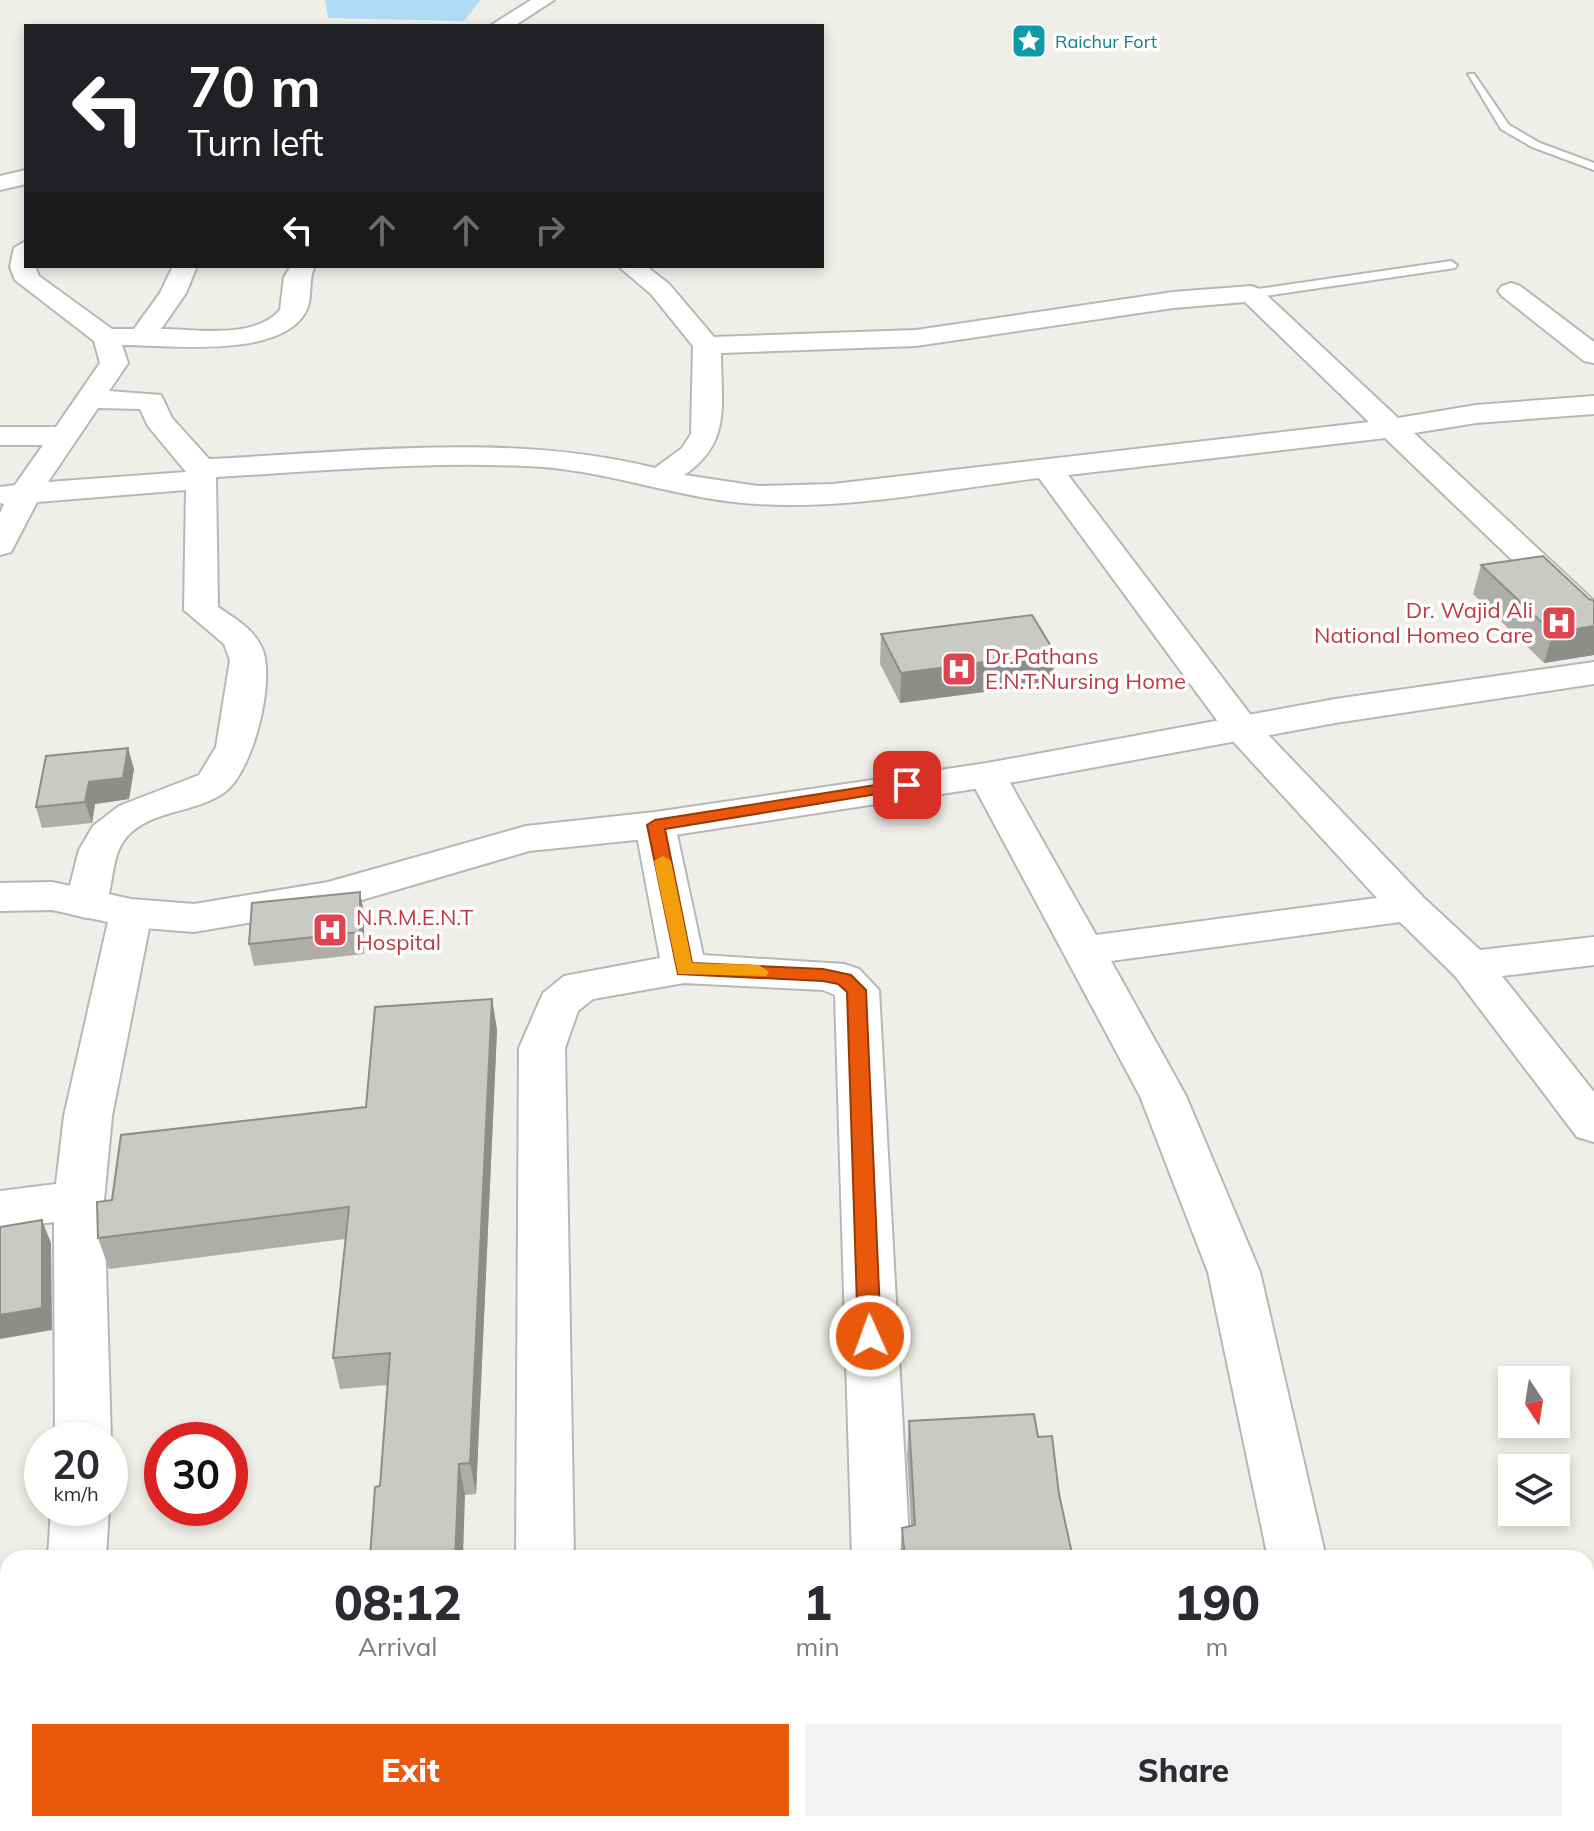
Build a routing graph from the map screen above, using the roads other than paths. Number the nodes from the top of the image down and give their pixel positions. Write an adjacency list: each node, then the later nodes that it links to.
1 (545, 0): 2 (main road)
2 (503, 24)
3 (1471, 76): 4 (lane)
4 (1594, 167)
5 (24, 177): 6 (main road)
6 (0, 183)
7 (24, 258): 15 (street)
8 (1451, 265): 13 (lane)
9 (184, 268): 14 (street)
10 (302, 268): 14 (street)
11 (633, 268): 16 (street)
12 (1511, 291): 17 (street)
13 (1251, 294): 16 (street); 20 (street)
14 (143, 336): 15 (street)
15 (106, 337): 18 (street)
16 (707, 345): 25 (street)
17 (1594, 355)
18 (91, 399): 22 (street); 24 (street)
19 (1594, 405): 20 (street)
20 (1392, 428): 23 (street); 28 (street)
21 (0, 436): 22 (street)
22 (63, 436): 26 (street)
23 (1046, 466): 25 (street); 30 (street)
24 (201, 475): 25 (street); 26 (street); 35 (street)
25 (660, 478)
26 (13, 494): 27 (street)
27 (0, 545)
28 (1594, 620)
29 (1594, 673): 30 (main road)
30 (1243, 730): 31 (main road); 34 (street)
31 (987, 775): 32 (main road); 36 (street)
32 (655, 825): 35 (main road); 39 (street)
33 (0, 897): 35 (main road)
34 (1409, 907): 36 (street); 38 (street)
35 (109, 909): 41 (street)
36 (1084, 951): 48 (street)
37 (1594, 951): 38 (street)
38 (1470, 966): 40 (street)
39 (684, 969): 46 (street); 47 (street)
40 (1594, 1125)
41 (79, 1200): 42 (street); 43 (street)
42 (0, 1210)
43 (83, 1422)
44 (79, 1526): 45 (street)
45 (77, 1550)
46 (545, 1550)
47 (881, 1550)
48 (1295, 1550)

